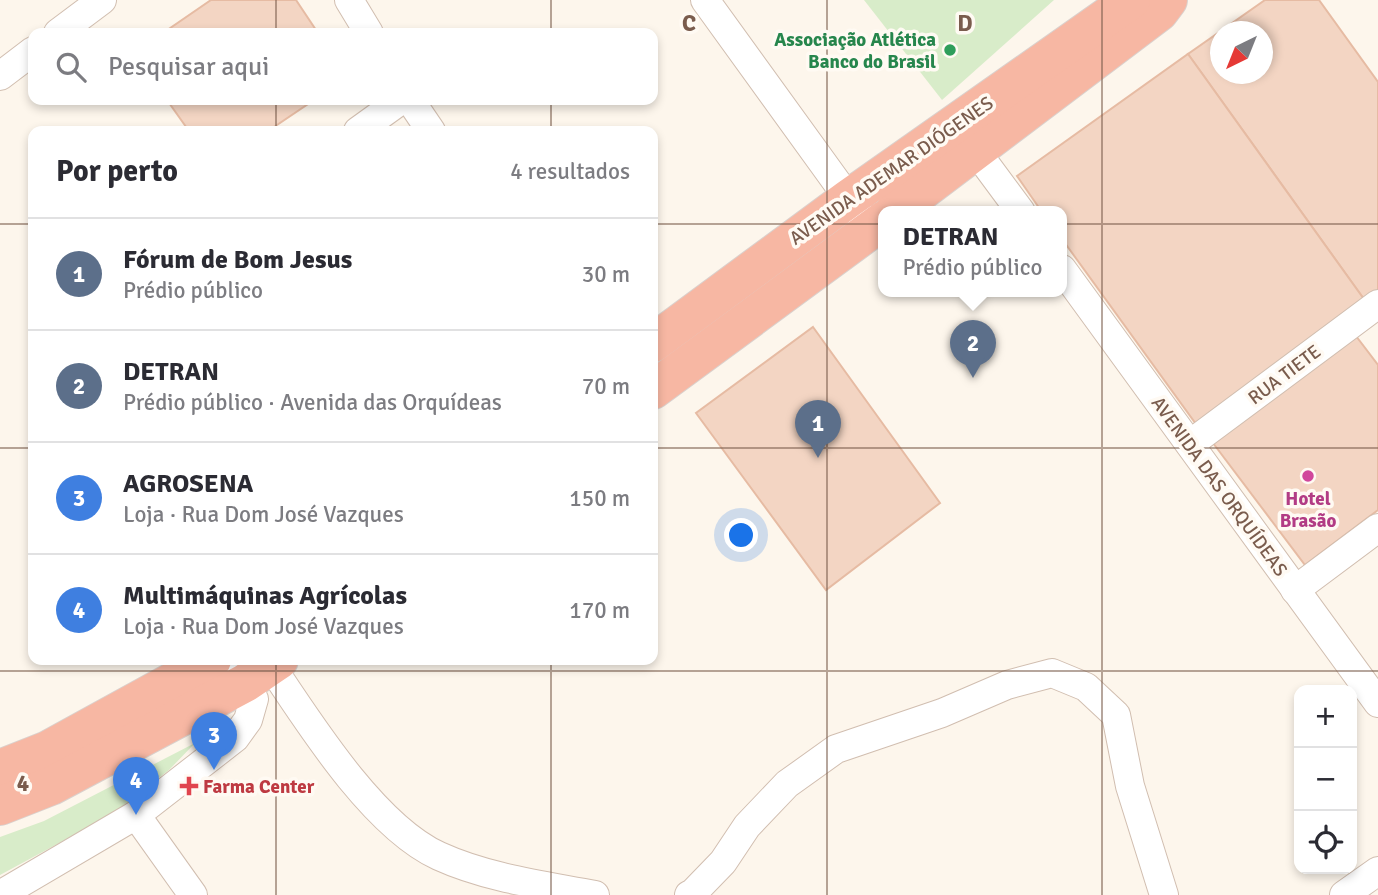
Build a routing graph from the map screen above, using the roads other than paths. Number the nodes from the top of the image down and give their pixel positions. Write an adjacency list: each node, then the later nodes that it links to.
1 (102, 0): 6 (street)
2 (349, 0): 7 (street)
3 (705, 0): 15 (street)
4 (1131, 0): 14 (highway, AVENIDA ADEMAR DIÓGENES)
5 (1168, 0): 14 (highway, AVENIDA ADEMAR DIÓGENES)
6 (65, 28)
7 (366, 28)
8 (28, 55): 9 (street)
9 (0, 76)
10 (394, 105): 12 (street)
11 (413, 105): 13 (street)
12 (365, 126)
13 (428, 126)
14 (965, 137): 15 (highway, AVENIDA ADEMAR DIÓGENES); 16 (highway, AVENIDA ADEMAR DIÓGENES); 17 (street)
15 (848, 199): 18 (street); 22 (highway, AVENIDA ADEMAR DIÓGENES)
16 (897, 206)
17 (1017, 206)
18 (878, 217)
19 (878, 224): 23 (highway, AVENIDA ADEMAR DIÓGENES)
20 (1067, 276): 24 (street, AVENIDA DAS ORQUÍDEAS)
21 (1378, 304): 24 (street, RUA TIETE)
22 (658, 340)
23 (658, 386)
24 (1190, 444): 26 (street, AVENIDA DAS ORQUÍDEAS)
25 (1378, 528): 26 (street)
26 (1295, 590): 29 (street, AVENIDA DAS ORQUÍDEAS)
27 (203, 665): 30 (highway)
28 (259, 666): 31 (highway); 32 (street); 36 (street)
29 (1378, 703)
30 (0, 769)
31 (0, 806)
32 (136, 815): 34 (street); 35 (street)
33 (1378, 871): 39 (street)
34 (0, 895)
35 (193, 895)
36 (595, 895)
37 (689, 895): 38 (street)
38 (1164, 895)
39 (1344, 895)

